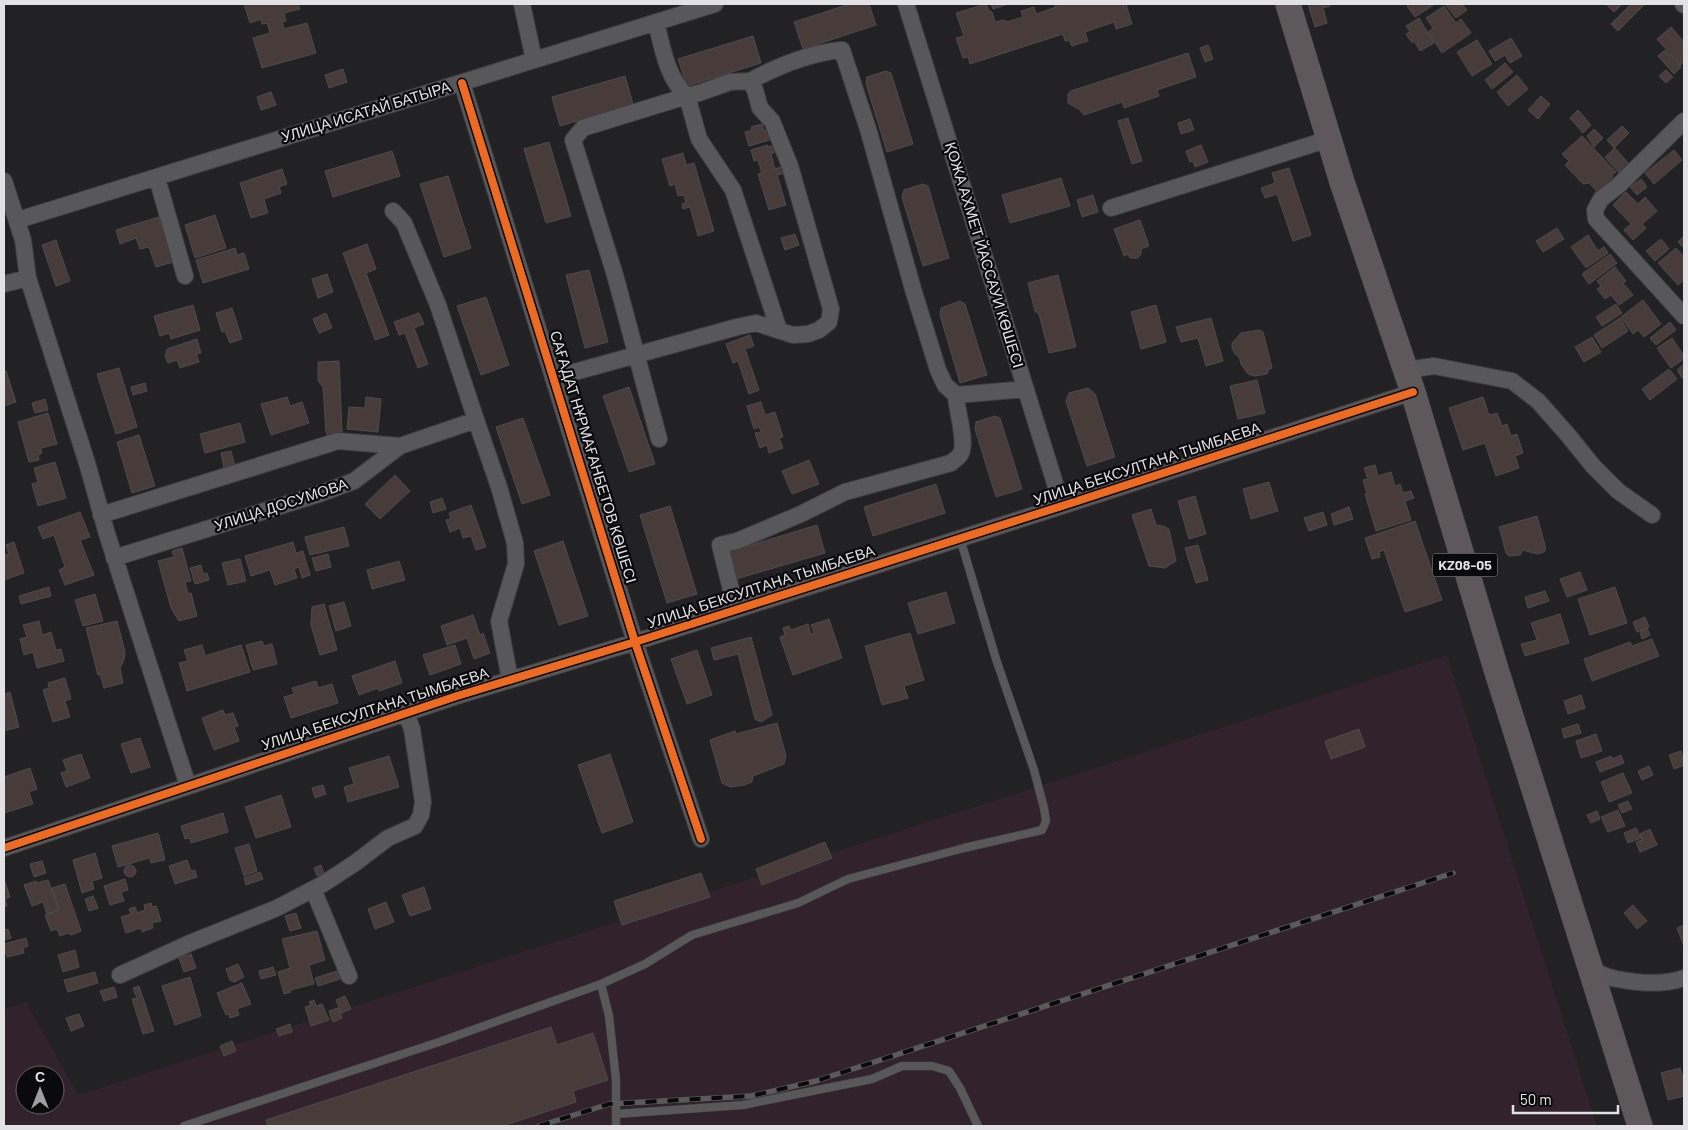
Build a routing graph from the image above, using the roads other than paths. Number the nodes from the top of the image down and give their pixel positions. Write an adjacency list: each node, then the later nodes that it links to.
1 (522, 4): 6 (street)
2 (715, 4): 5 (street, УЛИЦА ИСАТАЙ БАТЫРА)
3 (906, 4): 25 (street, ҚОЖА АХМЕТ ЙАССАУИ КӨШЕСІ)
4 (1288, 4): 11 (main road, KZ08-05)
5 (656, 22): 6 (street, УЛИЦА ИСАТАЙ БАТЫРА); 9 (street)
6 (534, 60): 8 (street, УЛИЦА ИСАТАЙ БАТЫРА)
7 (750, 81): 9 (street); 21 (street); 26 (street)
8 (462, 83): 12 (street, УЛИЦА ИСАТАЙ БАТЫРА); 23 (street, САҒАДАТ НҰРМАҒАНБЕТОВ КӨШЕСІ)
9 (687, 96): 21 (street); 22 (street)
10 (1684, 121): 20 (street)
11 (1329, 139): 14 (street); 24 (main road, KZ08-05)
12 (157, 178): 16 (street, УЛИЦА ИСАТАЙ БАТЫРА); 17 (street)
13 (4, 181): 16 (street)
14 (1111, 208)
15 (393, 211): 27 (street)
16 (18, 220): 18 (street)
17 (185, 276)
18 (28, 278): 19 (street); 31 (street)
19 (4, 284)
20 (1684, 316)
21 (779, 330): 22 (street)
22 (636, 355): 23 (street); 28 (street)
23 (554, 378): 36 (street, САҒАДАТ НҰРМАҒАНБЕТОВ КӨШЕСІ)
24 (1409, 381): 30 (street, УЛИЦА БЕКСУЛТАНА ТЫМБАЕВА); 32 (street, УЛИЦА БЕКСУЛТАНА ТЫМБАЕВА); 43 (main road, KZ08-05)
25 (1026, 390): 26 (street); 30 (street, ҚОЖА АХМЕТ ЙАССАУИ КӨШЕСІ)
26 (956, 395): 35 (street)
27 (476, 420): 29 (street); 37 (street)
28 (659, 439)
29 (400, 446): 31 (street); 34 (street, УЛИЦА ДОСУМОВА)
30 (1062, 506): 33 (street, УЛИЦА БЕКСУЛТАНА ТЫМБАЕВА)
31 (101, 515): 34 (street)
32 (1652, 515)
33 (960, 538): 35 (street, УЛИЦА БЕКСУЛТАНА ТЫМБАЕВА); 47 (lane)
34 (114, 558): 39 (street)
35 (736, 610): 36 (street, УЛИЦА БЕКСУЛТАНА ТЫМБАЕВА)
36 (635, 642): 37 (street, УЛИЦА БЕКСУЛТАНА ТЫМБАЕВА); 40 (street, САҒАДАТ НҰРМАҒАНБЕТОВ КӨШЕСІ)
37 (510, 680): 38 (street, УЛИЦА БЕКСУЛТАНА ТЫМБАЕВА)
38 (406, 713): 39 (street, УЛИЦА БЕКСУЛТАНА ТЫМБАЕВА); 42 (street)
39 (188, 786): 41 (street, УЛИЦА БЕКСУЛТАНА ТЫМБАЕВА)
40 (701, 839)
41 (4, 848)
42 (313, 889): 44 (street); 45 (street)
43 (1590, 970): 46 (street); 52 (main road, KZ08-05)
44 (120, 975)
45 (349, 976)
46 (1684, 978)
47 (601, 984): 48 (lane); 49 (lane)
48 (616, 1114): 50 (lane); 51 (lane)
49 (184, 1126)
50 (616, 1126)
51 (978, 1126)
52 (1640, 1126)

